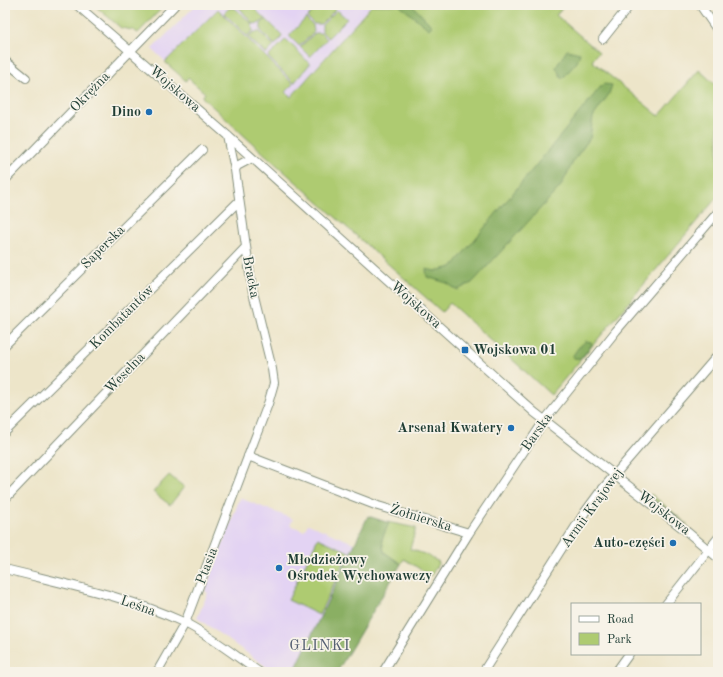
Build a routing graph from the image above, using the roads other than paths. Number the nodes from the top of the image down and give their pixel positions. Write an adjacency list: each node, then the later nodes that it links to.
1 (77, 5): 7 (street, Wojskowa)
2 (175, 5): 7 (street, Okrężna)
3 (630, 5): 6 (street)
4 (700, 5): 5 (street)
5 (718, 31)
6 (602, 39)
7 (131, 51): 10 (street, Wojskowa); 14 (street, Okrężna)
8 (5, 61): 9 (street)
9 (26, 78)
10 (228, 136): 12 (street, Wojskowa); 13 (street, Bracka)
11 (202, 150): 18 (street, Saperska)
12 (252, 158): 13 (street); 21 (street, Wojskowa)
13 (235, 170): 15 (street, Bracka)
14 (5, 180)
15 (239, 201): 17 (street, Bracka); 22 (street, Kombatantów)
16 (718, 212): 21 (street, Barska)
17 (246, 247): 20 (street, Bracka); 25 (street, Weselna)
18 (5, 345)
19 (718, 355): 24 (street, Armii Krajowej)
20 (274, 383): 23 (street, Ptasia)
21 (544, 420): 24 (street, Wojskowa); 26 (street, Barska)
22 (5, 432)
23 (248, 456): 26 (street, Żołnierska); 32 (street, Ptasia)
24 (615, 474): 28 (street, Wojskowa); 37 (street, Armii Krajowej)
25 (5, 499)
26 (469, 533): 36 (street, Barska)
27 (718, 538): 28 (street)
28 (709, 549): 29 (street, Wojskowa); 31 (street)
29 (718, 558)
30 (5, 570): 32 (street, Leśna)
31 (667, 603)
32 (185, 623): 34 (street, Ptasia); 35 (street, Leśna)
33 (628, 655): 38 (street)
34 (157, 672)
35 (259, 672)
36 (383, 672)
37 (483, 672)
38 (616, 672)

